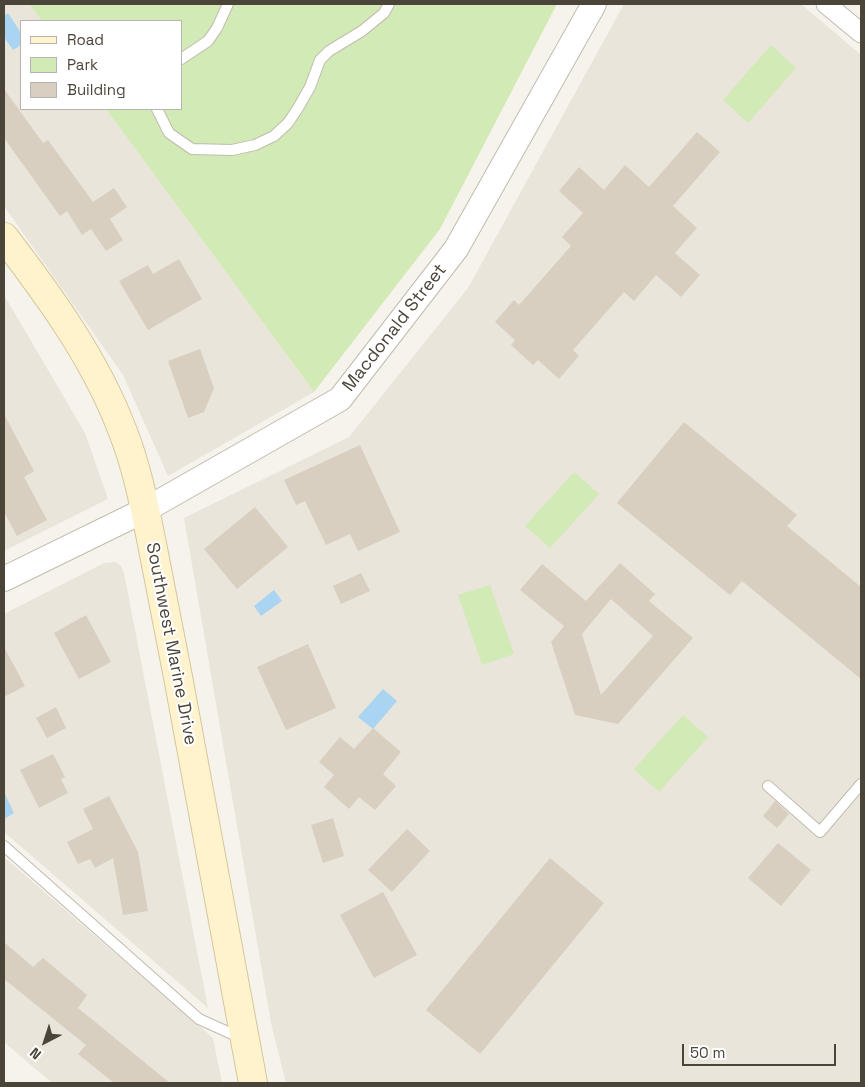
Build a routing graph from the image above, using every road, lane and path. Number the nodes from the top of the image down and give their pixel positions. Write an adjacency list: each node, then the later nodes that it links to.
1 (228, 4): 6 (lane)
2 (389, 4): 7 (lane)
3 (594, 4): 9 (street, Macdonald Street)
4 (826, 4): 5 (street)
5 (861, 33)
6 (182, 58)
7 (158, 110)
8 (4, 237): 9 (main road, Southwest Marine Drive)
9 (145, 510): 10 (street, Macdonald Street); 14 (main road, Southwest Marine Drive)
10 (4, 579)
11 (861, 784): 12 (lane)
12 (768, 786)
13 (4, 846): 14 (lane)
14 (245, 1040): 15 (main road, Southwest Marine Drive)
15 (253, 1083)

